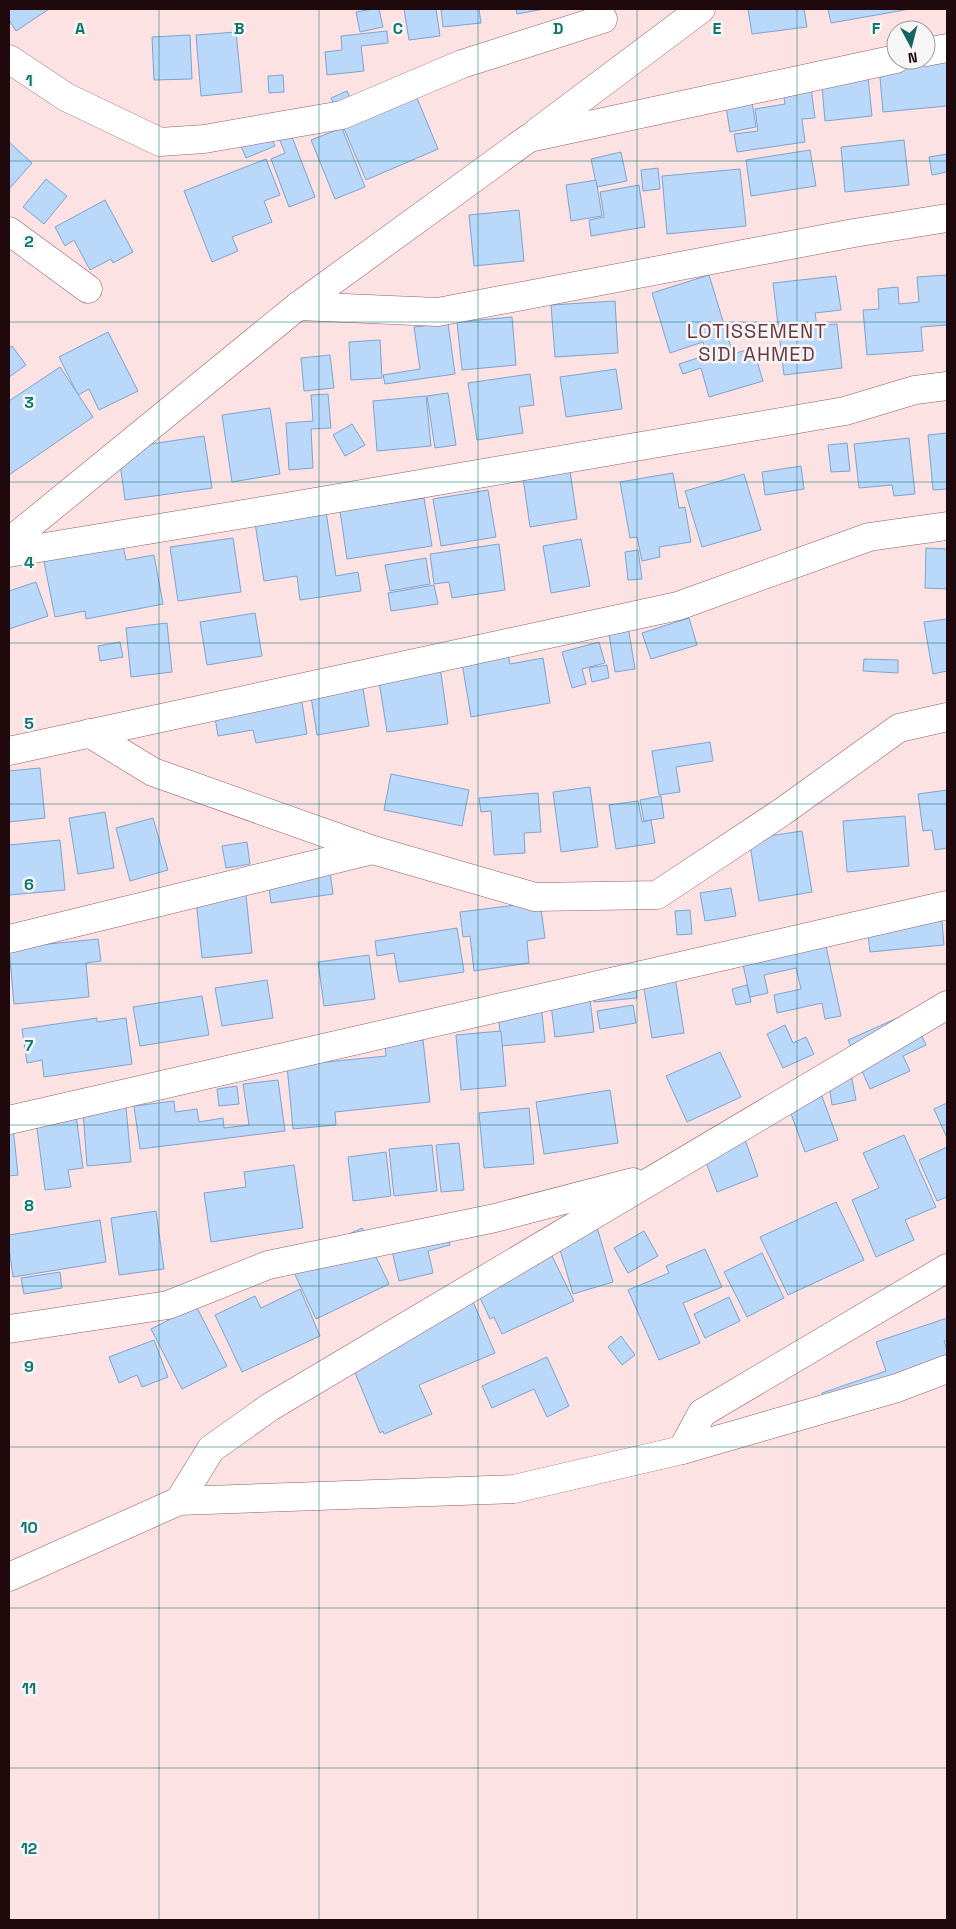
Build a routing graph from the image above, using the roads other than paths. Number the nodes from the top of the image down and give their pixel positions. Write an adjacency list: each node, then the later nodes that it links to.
1 (701, 9): 5 (street)
2 (603, 19): 3 (street)
3 (9, 59)
4 (886, 61): 5 (street)
5 (529, 138): 9 (street)
6 (947, 218): 9 (street)
7 (9, 231): 8 (street)
8 (88, 290)
9 (298, 306): 12 (street)
10 (947, 386): 13 (street)
11 (947, 526): 15 (street)
12 (9, 542)
13 (9, 553)
14 (947, 717): 17 (street)
15 (89, 733): 16 (street); 17 (street)
16 (9, 751)
17 (373, 850): 19 (street)
18 (947, 905): 21 (street)
19 (9, 940)
20 (947, 1006): 22 (street)
21 (9, 1120)
22 (663, 1174): 24 (street); 27 (street)
23 (947, 1268): 26 (street)
24 (9, 1329)
25 (947, 1369): 26 (street)
26 (682, 1450): 27 (street)
27 (179, 1501): 28 (street)
28 (9, 1577)

